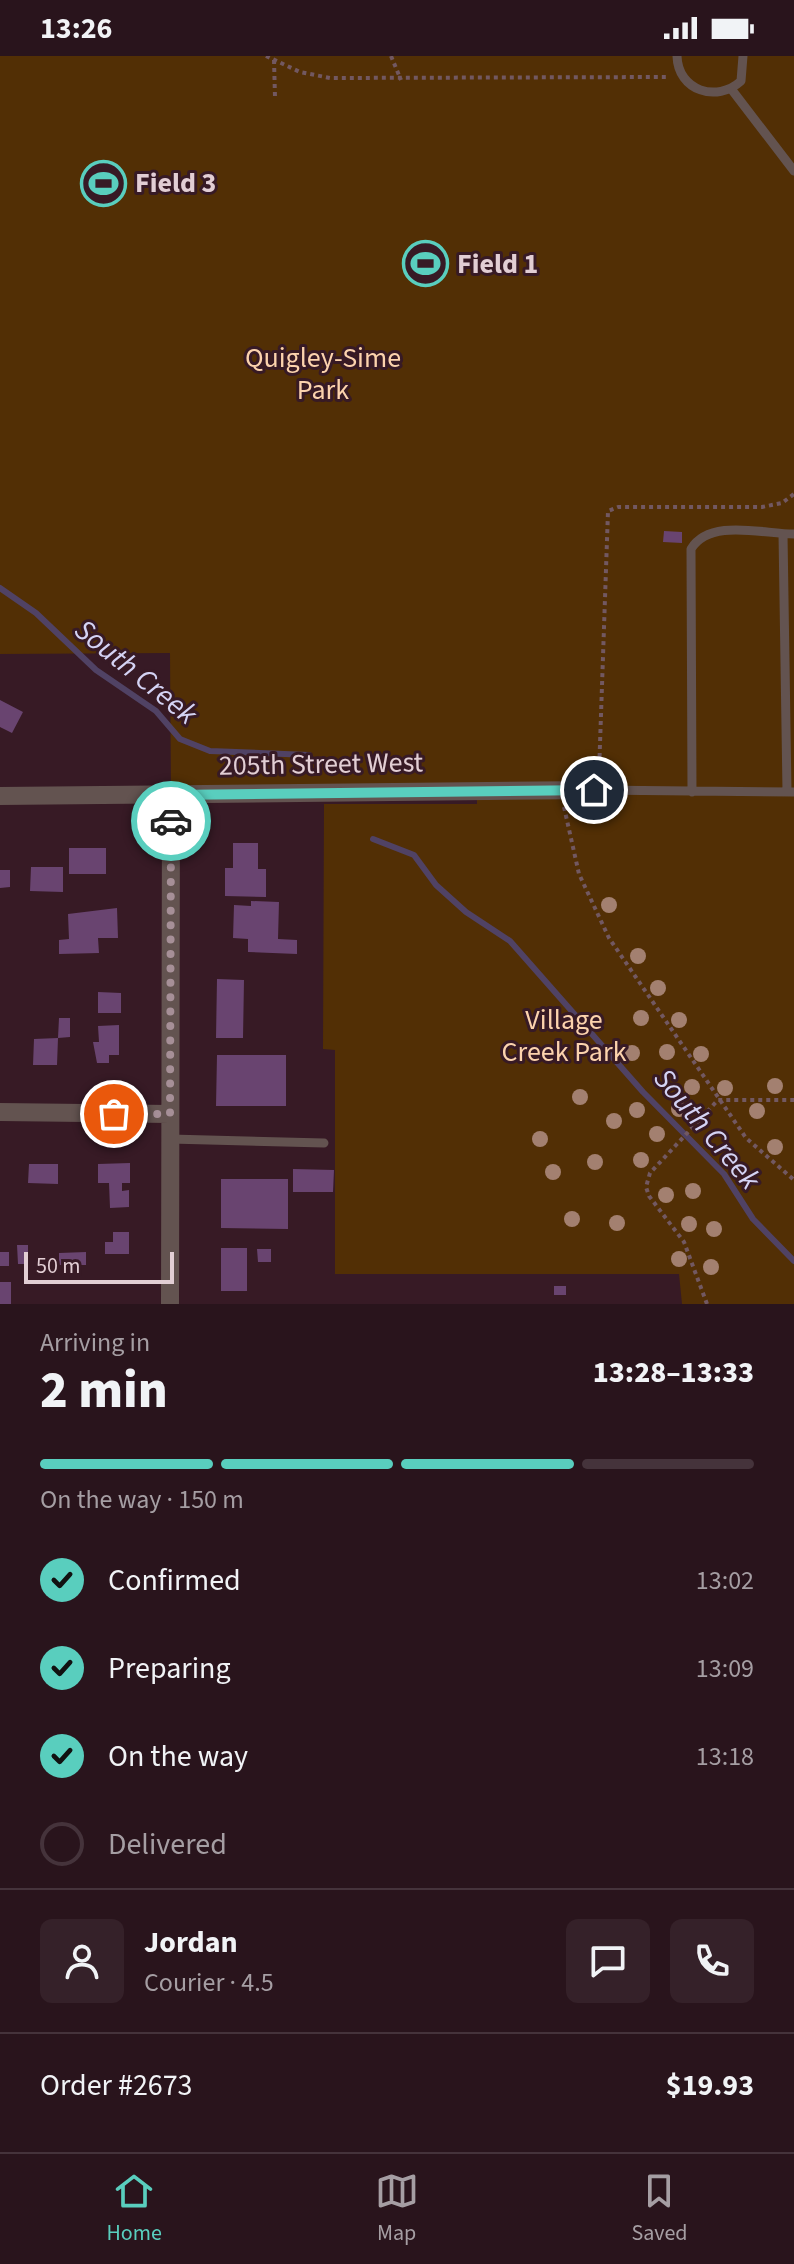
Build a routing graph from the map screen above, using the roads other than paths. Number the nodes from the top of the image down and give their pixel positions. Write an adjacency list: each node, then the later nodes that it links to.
1 (677, 56): 3 (lane)
2 (743, 56): 3 (lane)
3 (732, 90): 4 (lane)
4 (794, 171)
5 (789, 534): 7 (lane); 8 (lane)
6 (594, 790): 7 (lane); 9 (street, 205th Street West)
7 (692, 792): 8 (lane)
8 (790, 792)
9 (171, 795): 10 (street, 205th Street West); 12 (street)
10 (0, 796)
11 (0, 1112): 12 (street)
12 (170, 1114): 13 (street)
13 (170, 1139): 14 (lane); 15 (street)
14 (324, 1143)
15 (170, 1304)

